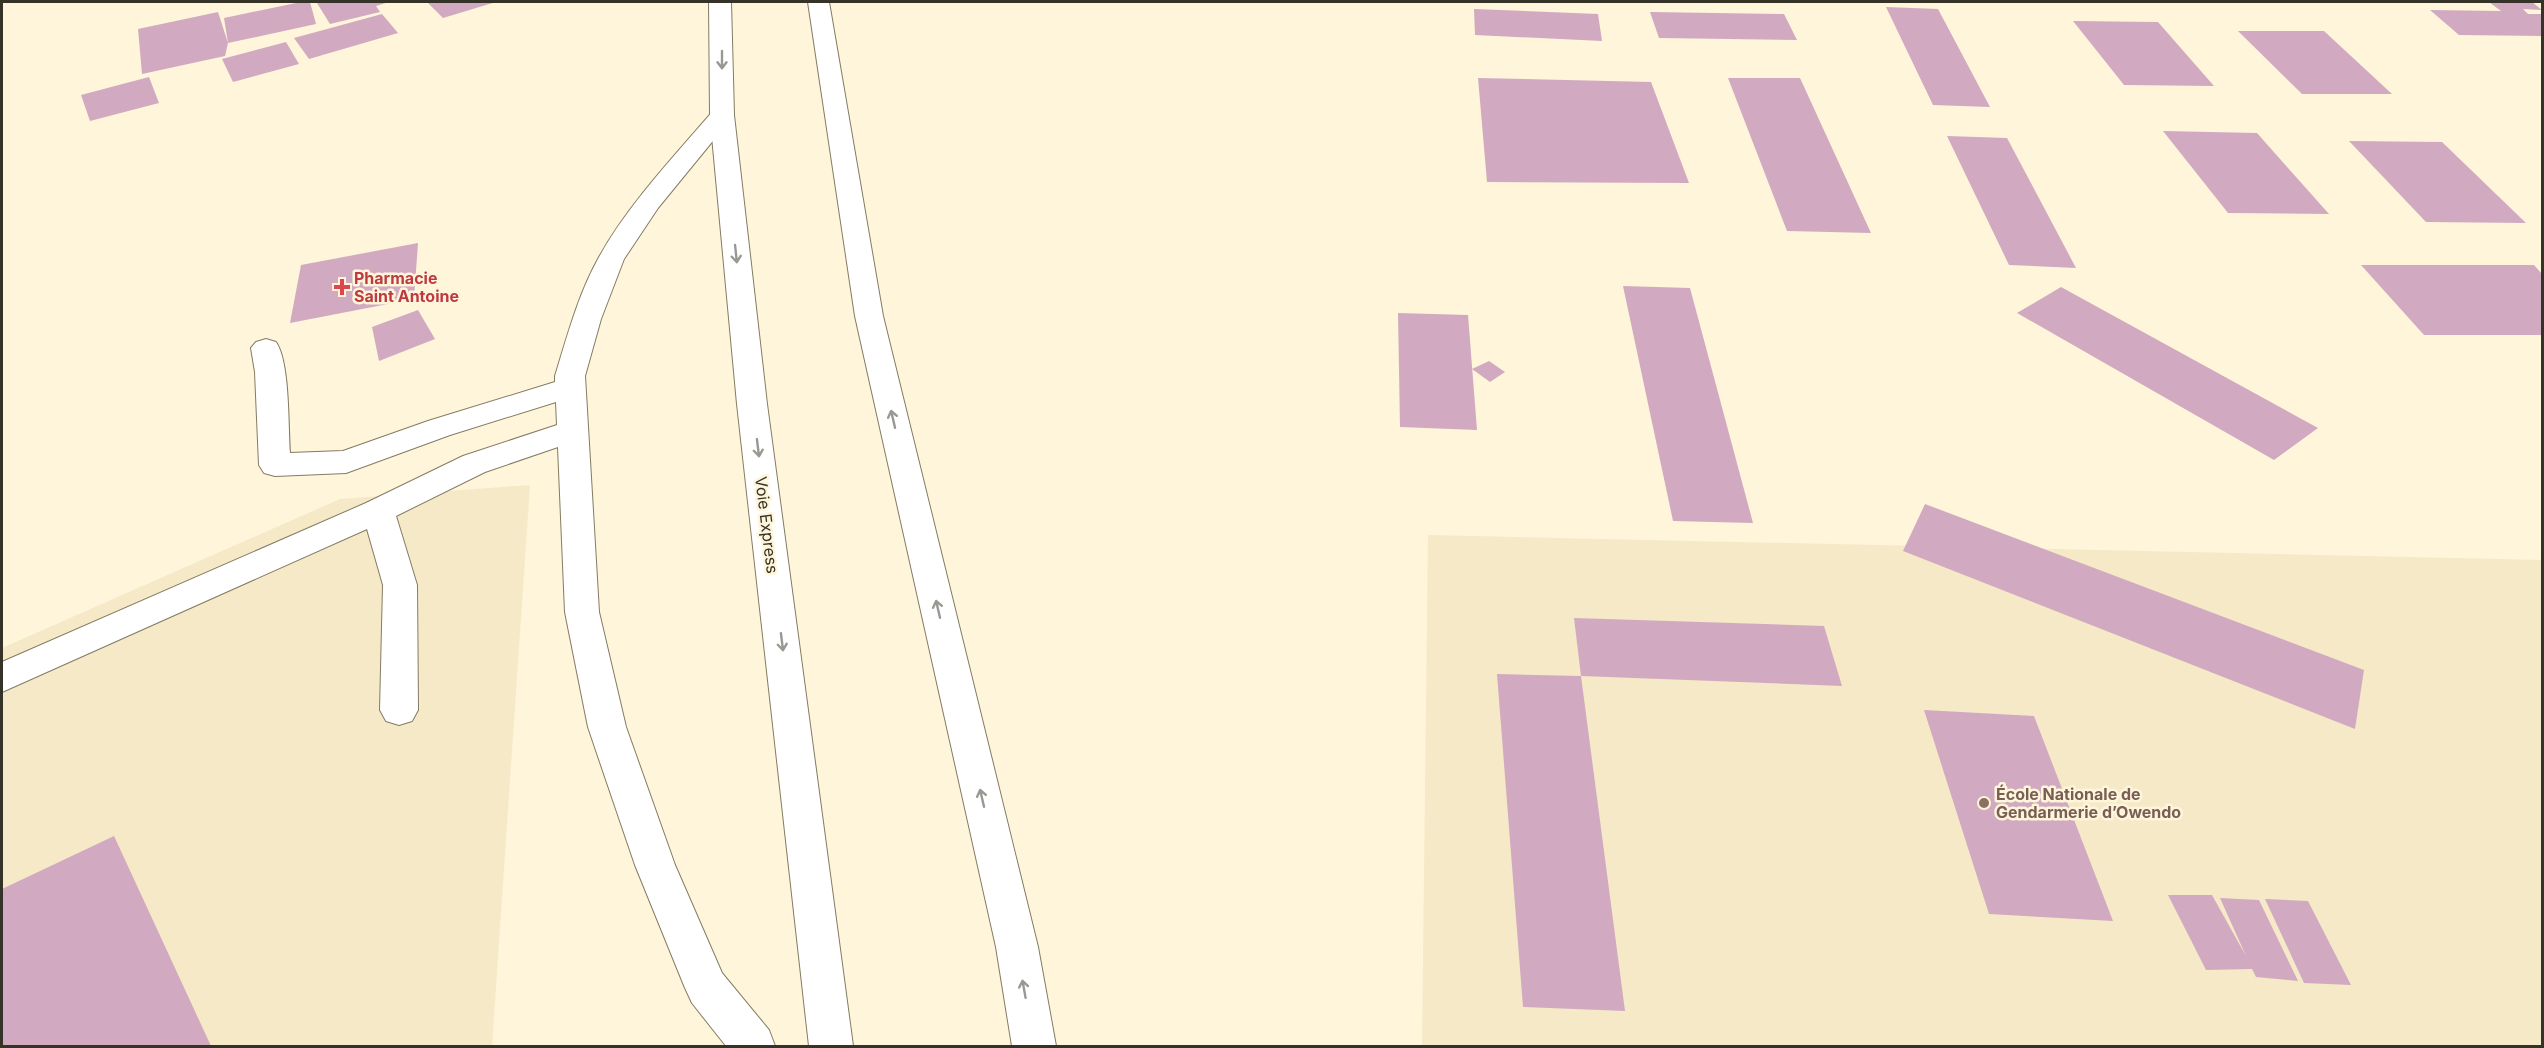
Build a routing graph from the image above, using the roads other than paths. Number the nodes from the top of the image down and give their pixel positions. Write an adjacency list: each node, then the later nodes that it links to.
1 (720, 2): 3 (main road, Voie Express, one-way to 3)
2 (818, 2): 12 (main road, one-way to 2)
3 (722, 115): 5 (main road); 11 (main road, Voie Express, one-way to 11)
4 (266, 348): 5 (main road)
5 (572, 387): 6 (main road)
6 (574, 430): 7 (main road); 10 (main road)
7 (378, 511): 8 (main road); 9 (main road)
8 (2, 678)
9 (399, 710)
10 (753, 1047)
11 (831, 1047)
12 (1034, 1047)

